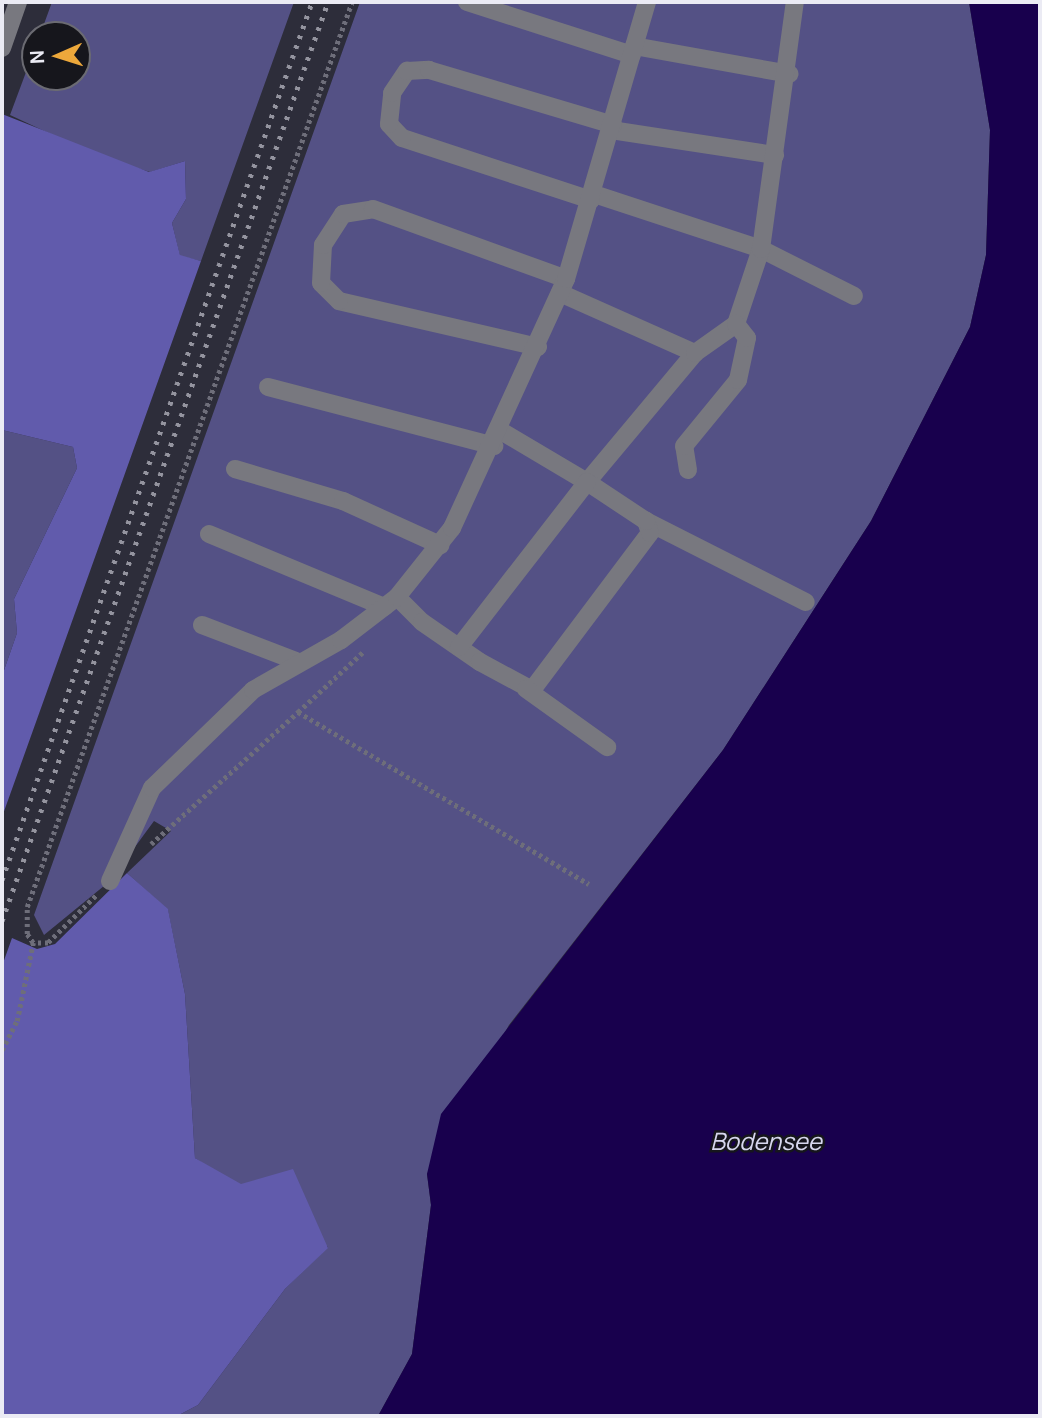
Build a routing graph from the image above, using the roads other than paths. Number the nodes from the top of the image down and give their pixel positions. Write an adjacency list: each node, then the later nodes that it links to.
1 (18, 2): 5 (lane)
2 (467, 2): 6 (lane)
3 (647, 2): 6 (lane)
4 (795, 2): 7 (lane)
5 (2, 48)
6 (633, 51): 7 (lane); 8 (lane)
7 (789, 74): 9 (lane)
8 (612, 128): 9 (lane); 10 (lane); 10 (lane)
9 (775, 155): 11 (lane)
10 (593, 197): 11 (lane); 12 (lane)
11 (761, 249): 13 (lane); 14 (lane)
12 (563, 286): 15 (lane); 15 (lane); 16 (lane)
13 (854, 296)
14 (736, 324): 16 (lane); 20 (lane)
15 (538, 347): 18 (lane)
16 (695, 353): 21 (lane)
17 (268, 387): 18 (lane)
18 (498, 439): 21 (lane); 24 (lane)
19 (235, 469): 24 (lane)
20 (688, 470)
21 (587, 482): 22 (lane); 28 (lane)
22 (646, 521): 26 (lane); 30 (lane)
23 (209, 534): 25 (lane)
24 (440, 545): 25 (lane)
25 (390, 602): 28 (lane); 29 (lane)
26 (806, 602)
27 (202, 625): 29 (lane)
28 (459, 647): 30 (lane)
29 (296, 661): 32 (lane)
30 (526, 689): 31 (lane)
31 (607, 747)
32 (110, 881)

